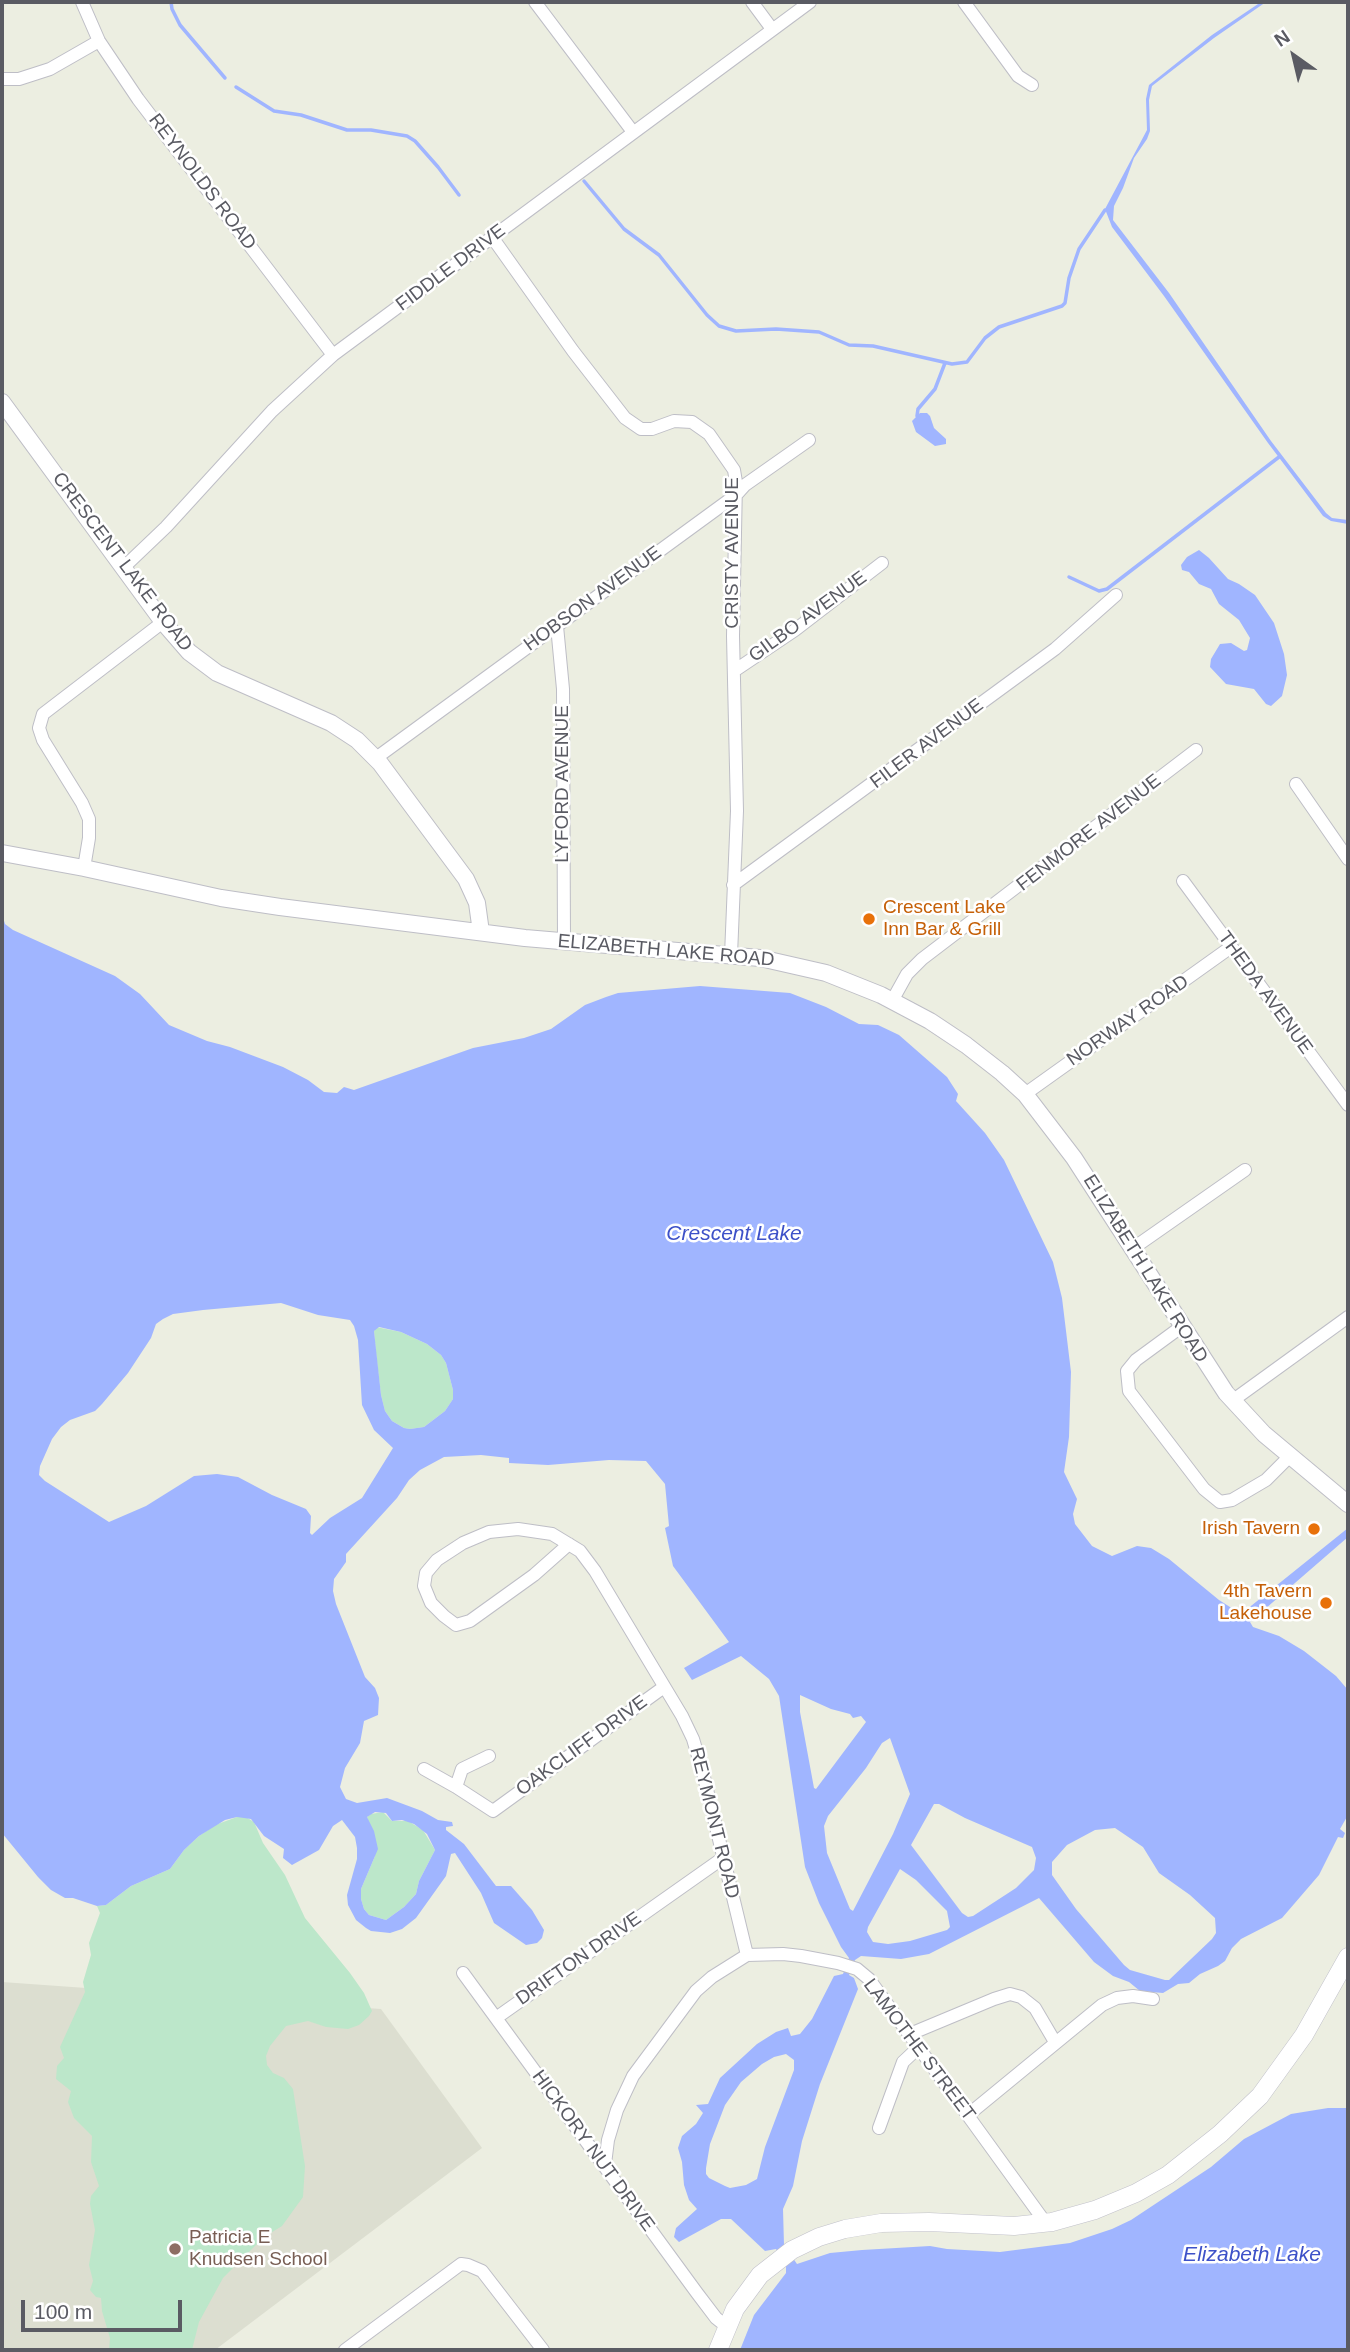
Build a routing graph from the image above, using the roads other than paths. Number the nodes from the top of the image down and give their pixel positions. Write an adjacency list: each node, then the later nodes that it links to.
1 (82, 2): 7 (street, REYNOLDS ROAD)
2 (535, 2): 10 (street)
3 (752, 2): 6 (street)
4 (810, 2): 6 (street, FIDDLE DRIVE)
5 (964, 2): 9 (street)
6 (772, 29): 10 (street, FIDDLE DRIVE)
7 (99, 41): 8 (street); 12 (street, REYNOLDS ROAD)
8 (2, 79)
9 (1032, 85)
10 (633, 132): 11 (street, FIDDLE DRIVE)
11 (492, 237): 12 (street, FIDDLE DRIVE); 15 (street, CRISTY AVENUE)
12 (333, 355): 17 (street, FIDDLE DRIVE)
13 (2, 402): 17 (street, CRESCENT LAKE ROAD)
14 (809, 440): 15 (street, HOBSON AVENUE)
15 (736, 495): 20 (street, HOBSON AVENUE); 21 (street, CRISTY AVENUE)
16 (882, 563): 21 (street, GILBO AVENUE)
17 (123, 568): 19 (street, CRESCENT LAKE ROAD)
18 (1116, 595): 29 (street, FILER AVENUE)
19 (163, 622): 23 (street, CRESCENT LAKE ROAD); 27 (street)
20 (558, 626): 23 (street, HOBSON AVENUE); 31 (street, LYFORD AVENUE)
21 (734, 671): 29 (street, CRISTY AVENUE)
22 (1196, 750): 34 (street, FENMORE AVENUE)
23 (376, 758): 30 (street, CRESCENT LAKE ROAD)
24 (1296, 785): 26 (street)
25 (2, 853): 27 (street, ELIZABETH LAKE ROAD)
26 (1348, 859)
27 (84, 868): 30 (street, ELIZABETH LAKE ROAD)
28 (1183, 881): 32 (street, THEDA AVENUE)
29 (733, 885): 33 (street, CRISTY AVENUE)
30 (481, 932): 31 (street, ELIZABETH LAKE ROAD)
31 (564, 942): 33 (street, ELIZABETH LAKE ROAD)
32 (1231, 947): 35 (street, NORWAY ROAD); 36 (street, THEDA AVENUE)
33 (731, 955): 34 (street, ELIZABETH LAKE ROAD)
34 (892, 1000): 35 (street, ELIZABETH LAKE ROAD)
35 (1025, 1094): 38 (street, ELIZABETH LAKE ROAD)
36 (1346, 1098)
37 (1245, 1170): 38 (street)
38 (1132, 1249): 40 (street, ELIZABETH LAKE ROAD)
39 (1348, 1317): 41 (street)
40 (1181, 1327): 41 (street, ELIZABETH LAKE ROAD); 42 (street)
41 (1232, 1401): 42 (street, ELIZABETH LAKE ROAD)
42 (1290, 1456): 43 (street, ELIZABETH LAKE ROAD)
43 (1348, 1504)
44 (569, 1544): 44 (street, REYMONT ROAD); 45 (street, REYMONT ROAD)
45 (664, 1687): 48 (street, OAKCLIFF DRIVE); 49 (street, REYMONT ROAD)
46 (489, 1756): 48 (street)
47 (424, 1769): 48 (street)
48 (456, 1787)
49 (723, 1857): 50 (street, REYMONT ROAD); 54 (street, DRIFTON DRIVE)
50 (747, 1955): 55 (street, LAMOTHE STREET); 60 (street)
51 (1347, 1962): 61 (main road)
52 (463, 1973): 54 (street, HICKORY NUT DRIVE)
53 (1153, 1999): 56 (street)
54 (496, 2018): 60 (street, HICKORY NUT DRIVE)
55 (910, 2034): 56 (street); 57 (street, LAMOTHE STREET)
56 (1055, 2042): 58 (street)
57 (919, 2047): 58 (street, LAMOTHE STREET); 59 (street)
58 (968, 2115): 61 (street, LAMOTHE STREET)
59 (878, 2128)
60 (605, 2164): 62 (street, HICKORY NUT DRIVE)
61 (1045, 2222): 62 (main road)
62 (726, 2326): 65 (main road)
63 (345, 2350): 64 (street)
64 (542, 2350)
65 (718, 2350)

